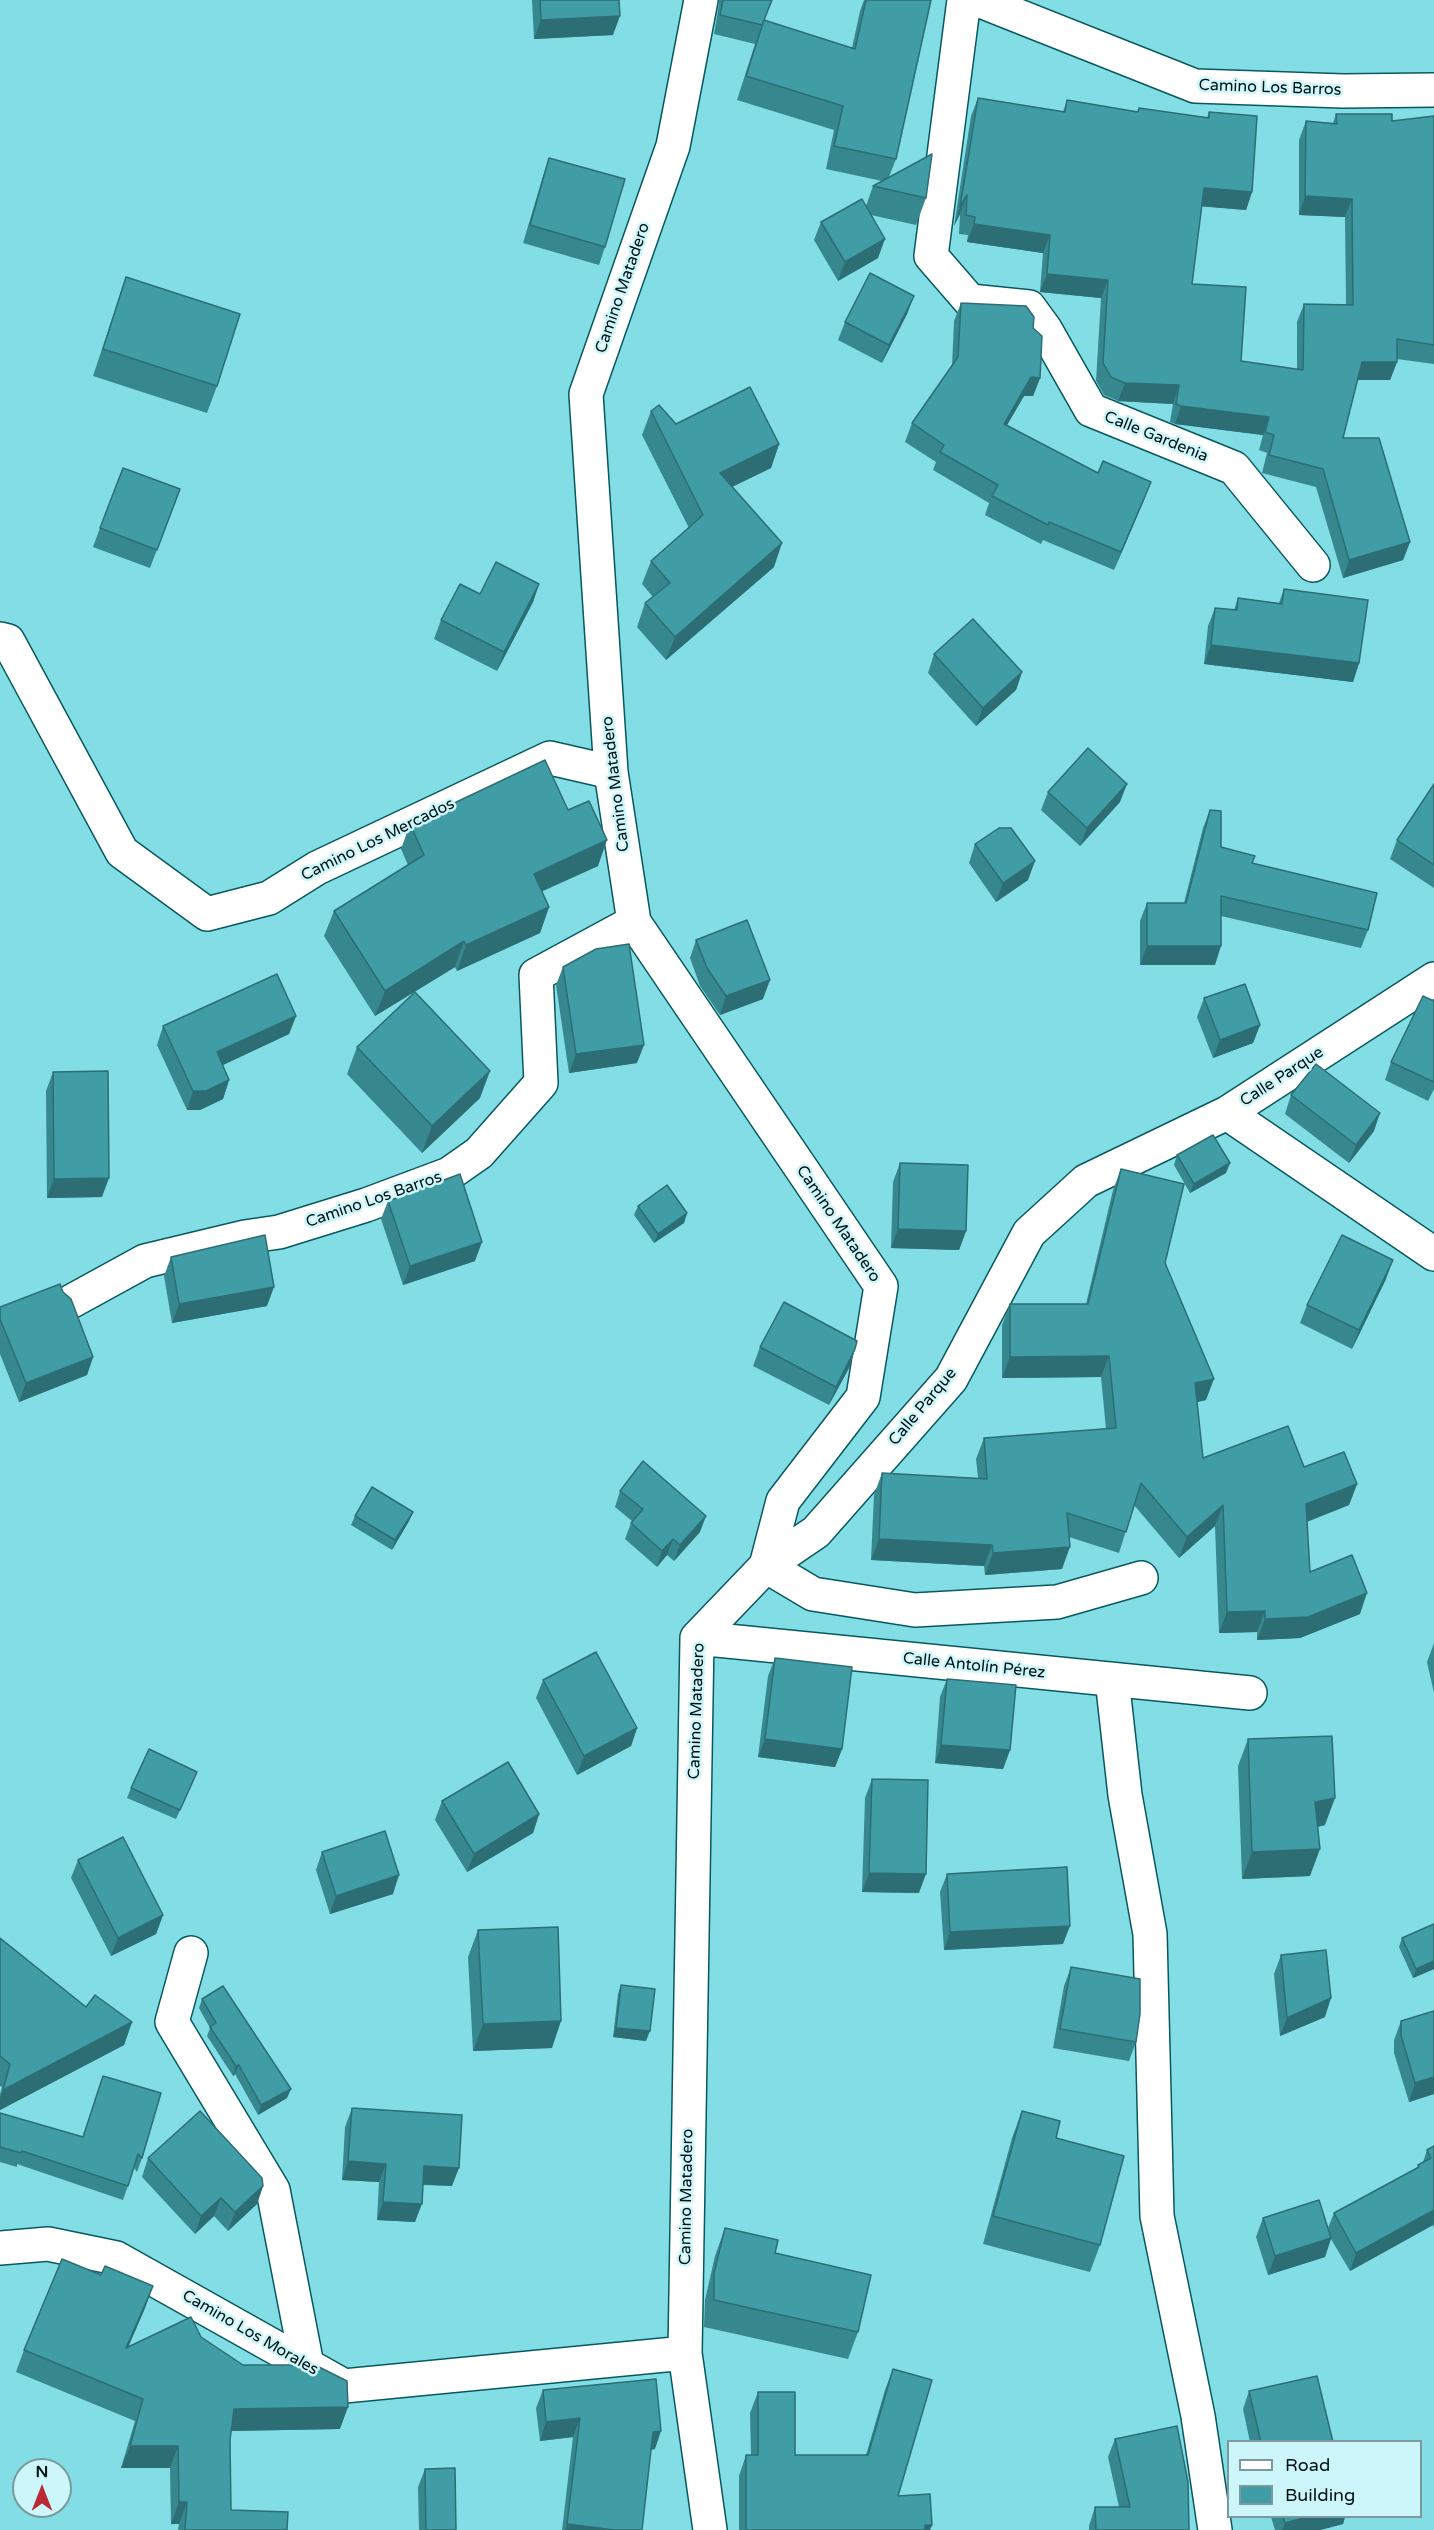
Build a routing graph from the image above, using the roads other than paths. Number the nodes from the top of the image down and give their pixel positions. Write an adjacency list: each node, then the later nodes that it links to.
1 (701, 0): 7 (street, Camino Matadero)
2 (964, 0): 5 (street, Calle Gardenia)
3 (978, 0): 4 (street, Camino Los Barros)
4 (1434, 90)
5 (1313, 565)
6 (0, 639): 7 (street, Camino Los Mercados)
7 (611, 772): 8 (street, Camino Matadero)
8 (634, 922): 12 (street, Camino Los Barros); 13 (street, Camino Matadero)
9 (1434, 979): 10 (street, Calle Parque)
10 (1227, 1113): 11 (street); 13 (street, Calle Parque)
11 (1434, 1254)
12 (72, 1301)
13 (766, 1566): 14 (street); 15 (street, Camino Matadero)
14 (1142, 1578)
15 (697, 1638): 16 (street, Calle Antolín Pérez); 20 (street, Camino Matadero)
16 (1112, 1679): 17 (street, Calle Antolín Pérez); 23 (street)
17 (1250, 1693)
18 (191, 1953): 21 (street)
19 (0, 2248): 21 (street, Camino Los Morales)
20 (685, 2354): 21 (street, Camino Los Morales); 22 (street, Camino Matadero)
21 (307, 2366)
22 (710, 2530)
23 (1215, 2530)

